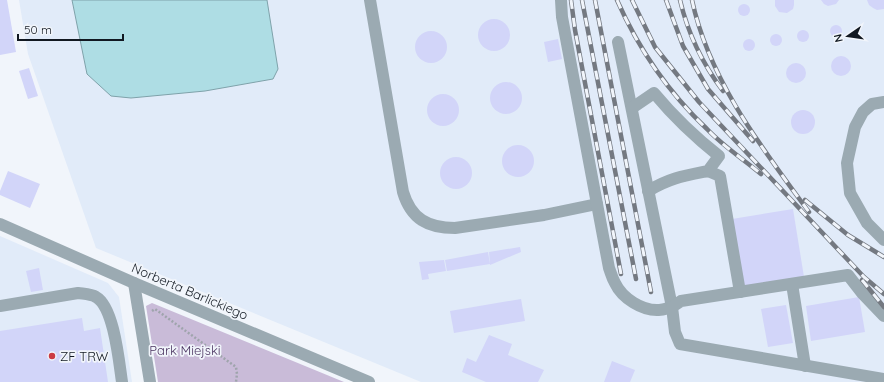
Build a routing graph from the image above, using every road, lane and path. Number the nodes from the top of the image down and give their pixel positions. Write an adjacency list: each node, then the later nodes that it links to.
1 (370, 0): 8 (street)
2 (560, 0): 8 (street)
3 (618, 42): 5 (street)
4 (884, 102): 10 (street)
5 (632, 108): 6 (street); 7 (street)
6 (708, 171): 7 (street); 13 (street)
7 (648, 191): 15 (street)
8 (597, 204): 15 (street)
9 (0, 224): 11 (street, Norberta Barlickiego)
10 (884, 240)
11 (134, 284): 21 (street); 23 (street, Norberta Barlickiego)
12 (792, 284): 13 (street); 17 (street); 18 (street)
13 (740, 292): 15 (street)
14 (0, 306): 20 (street)
15 (672, 307): 18 (street)
16 (155, 309): 22 (path)
17 (884, 316)
18 (805, 366): 19 (street)
19 (884, 379)
20 (122, 382)
21 (150, 382)
22 (236, 382)
23 (369, 382)

